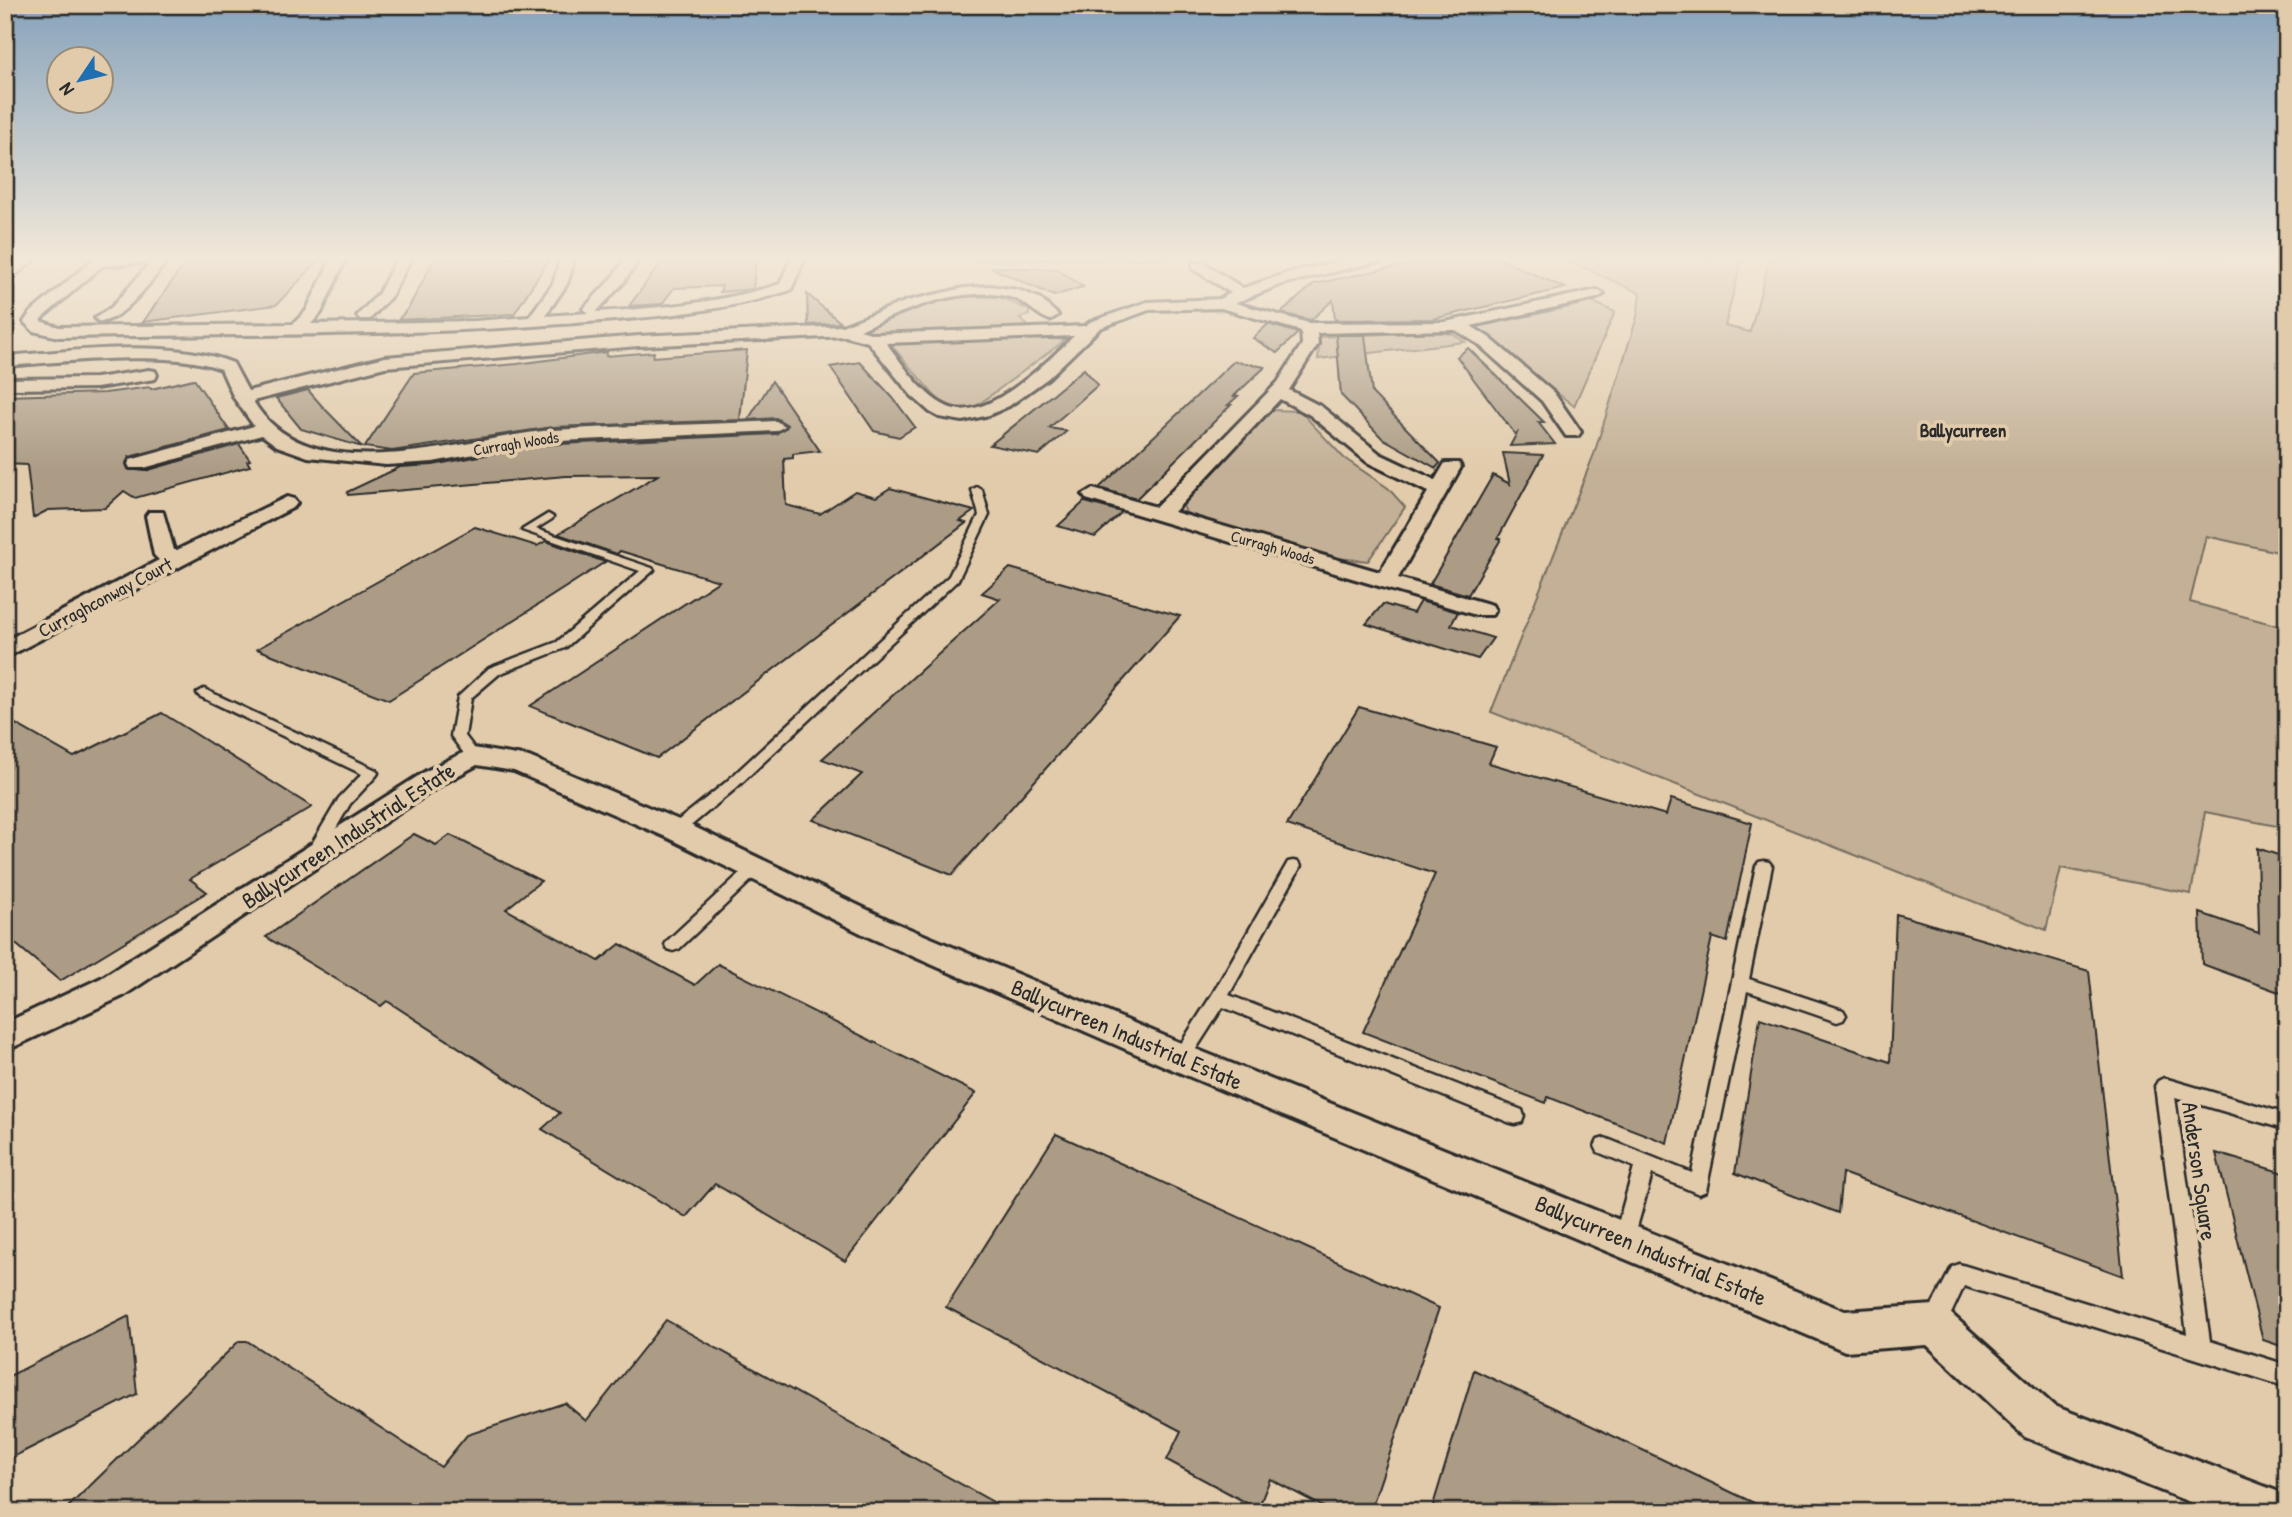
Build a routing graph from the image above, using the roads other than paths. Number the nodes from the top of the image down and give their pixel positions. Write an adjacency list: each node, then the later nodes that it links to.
1 (1309, 328): 16 (street)
2 (42, 329): 3 (street)
3 (213, 329)
4 (851, 329): 9 (street)
5 (1091, 329): 10 (street)
6 (1380, 329): 7 (street)
7 (1402, 329)
8 (1464, 329): 20 (street)
9 (845, 331): 11 (street); 17 (street)
10 (1089, 331): 11 (street); 11 (street)
11 (874, 340)
12 (49, 358): 13 (street, Curragh Woods); 15 (street); 17 (street, Curragh Woods)
13 (5, 360)
14 (149, 375): 15 (street)
15 (8, 385)
16 (1279, 392): 23 (street); 27 (street)
17 (243, 398): 19 (street, Curragh Woods)
18 (776, 426): 19 (street, Curragh Woods)
19 (263, 429): 21 (street)
20 (1572, 432)
21 (137, 464)
22 (1452, 467): 23 (street)
23 (1438, 489): 31 (street)
24 (977, 490): 36 (lane)
25 (1093, 495): 27 (street, Curragh Woods)
26 (287, 503): 30 (street, Curraghconway Court)
27 (1161, 513): 31 (street, Curragh Woods)
28 (156, 516): 30 (street, Curraghconway Court)
29 (548, 517): 35 (lane)
30 (180, 557): 33 (street, Curraghconway Court)
31 (1386, 580): 32 (street, Curragh Woods)
32 (1484, 610)
33 (5, 651)
34 (204, 693): 37 (lane)
35 (473, 756): 36 (street, Ballycurreen Industrial Estate); 37 (street, Ballycurreen Industrial Estate)
36 (676, 830): 40 (street, Ballycurreen Industrial Estate)
37 (311, 859): 45 (street, Ballycurreen Industrial Estate)
38 (1293, 866): 43 (lane)
39 (1764, 866): 42 (lane)
40 (755, 868): 41 (lane); 46 (street, Ballycurreen Industrial Estate)
41 (673, 944)
42 (1739, 982): 44 (lane); 50 (lane)
43 (1219, 999): 46 (lane); 47 (lane)
44 (1837, 1014)
45 (5, 1038)
46 (1181, 1058): 51 (street, Ballycurreen Industrial Estate)
47 (1514, 1116)
48 (2287, 1122): 53 (lane, Anderson Square)
49 (1605, 1146): 50 (lane)
50 (1645, 1164): 51 (lane)
51 (1624, 1238): 52 (street, Ballycurreen Industrial Estate)
52 (1934, 1325): 53 (lane); 55 (street)
53 (2200, 1347): 54 (lane)
54 (2287, 1376)
55 (2273, 1512)

